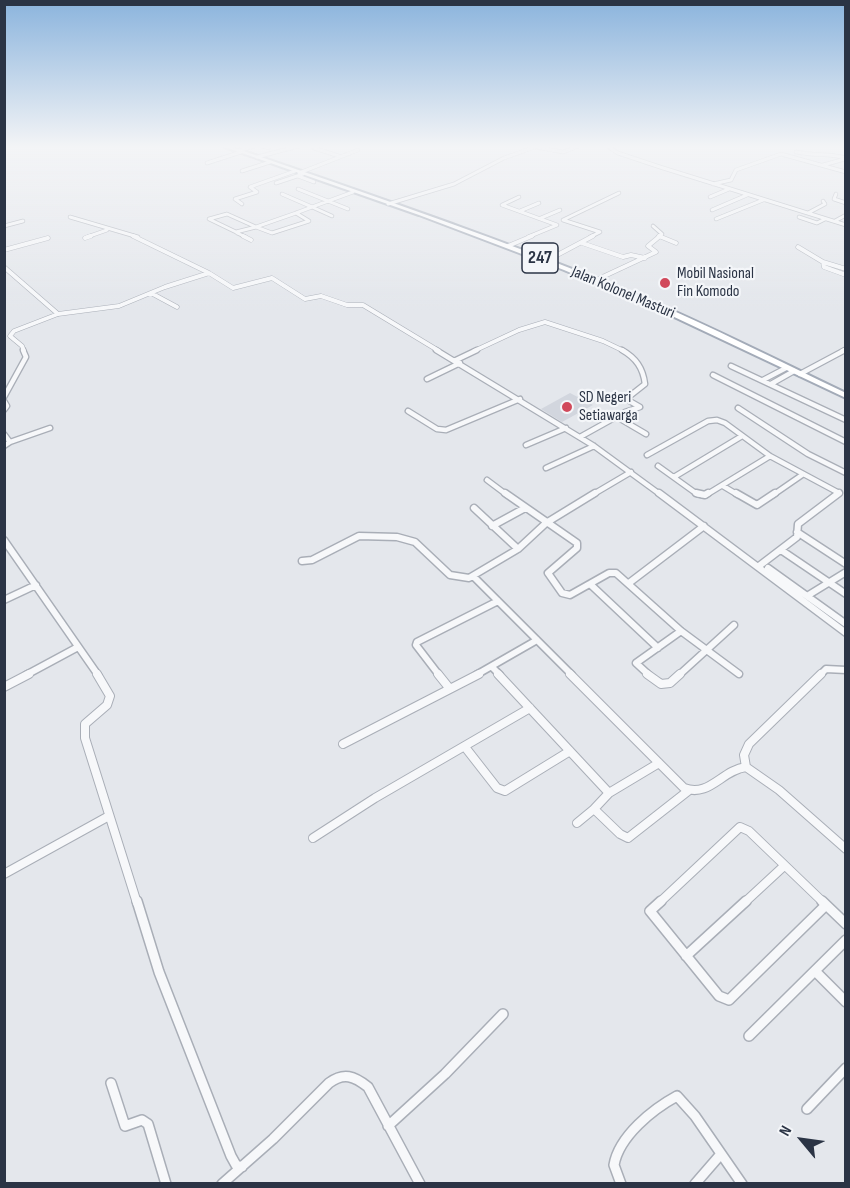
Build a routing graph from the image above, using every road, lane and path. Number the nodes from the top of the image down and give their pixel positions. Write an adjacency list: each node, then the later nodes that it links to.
1 (238, 201): 13 (street)
2 (299, 201): 16 (street)
3 (381, 201): 14 (main road, Jalan Kolonel Masturi / 247)
4 (396, 201): 14 (street)
5 (510, 201): 20 (street)
6 (602, 201): 43 (street)
7 (732, 201): 15 (street)
8 (761, 201): 21 (street)
9 (769, 201): 23 (street)
10 (823, 201): 23 (street)
11 (328, 202): 16 (street); 17 (street)
12 (539, 203): 20 (street)
13 (242, 204)
14 (388, 204): 45 (main road, Jalan Kolonel Masturi / 247)
15 (721, 206): 19 (street); 21 (street)
16 (312, 207): 22 (street); 25 (street)
17 (348, 209)
18 (560, 210): 29 (street)
19 (712, 210)
20 (520, 211): 29 (street)
21 (736, 212): 30 (street)
22 (296, 213): 36 (street); 36 (street)
23 (808, 213): 28 (street)
24 (846, 215): 32 (street)
25 (332, 216)
26 (800, 217): 28 (street)
27 (70, 218): 37 (street)
28 (825, 218): 32 (street)
29 (540, 219): 45 (street)
30 (716, 219)
31 (23, 221): 34 (street)
32 (835, 221): 33 (street)
33 (846, 225)
34 (4, 226)
35 (653, 226): 39 (street)
36 (256, 227): 38 (street); 38 (street)
37 (108, 230): 41 (street); 53 (street)
38 (236, 232): 42 (street)
39 (659, 236): 44 (street); 48 (street)
40 (48, 238): 47 (street)
41 (85, 238)
42 (251, 240)
43 (582, 243): 48 (street); 49 (street)
44 (676, 243)
45 (508, 246): 49 (main road, Jalan Kolonel Masturi / 247)
46 (798, 247): 50 (street)
47 (4, 250)
48 (645, 258): 55 (street)
49 (546, 261): 55 (main road, Jalan Kolonel Masturi / 247)
50 (823, 262): 52 (street); 54 (street)
51 (4, 267): 60 (street)
52 (846, 269)
53 (209, 273): 56 (street); 63 (street)
54 (846, 275)
55 (596, 280): 65 (main road, Jalan Kolonel Masturi / 247)
56 (151, 292): 57 (street); 59 (street)
57 (129, 302): 58 (street); 60 (street)
58 (136, 307)
59 (177, 307)
60 (58, 314): 61 (street)
61 (7, 335): 74 (street)
62 (846, 349): 67 (street)
63 (458, 361): 70 (street); 75 (street); 79 (street)
64 (731, 366): 71 (street)
65 (786, 368): 66 (street); 67 (main road, Jalan Kolonel Masturi / 247)
66 (776, 373): 69 (street); 71 (street)
67 (797, 373): 69 (street); 73 (main road, Jalan Kolonel Masturi / 247)
68 (713, 375): 87 (street)
69 (784, 377): 72 (street)
70 (427, 379)
71 (763, 380): 72 (street)
72 (771, 384): 80 (street)
73 (846, 396)
74 (4, 399): 77 (street)
75 (520, 399): 78 (street); 82 (street)
76 (738, 408): 97 (street)
77 (4, 410)
78 (408, 411)
79 (617, 417): 84 (street); 86 (street)
80 (846, 420)
81 (50, 428): 88 (street)
82 (566, 429): 86 (street); 89 (street)
83 (4, 434): 88 (street)
84 (646, 434)
85 (742, 436): 92 (street); 93 (street); 99 (street)
86 (580, 437): 91 (street)
87 (846, 441)
88 (10, 442): 90 (street)
89 (526, 444)
90 (4, 446)
91 (594, 446): 95 (street); 96 (street)
92 (647, 454)
93 (770, 456): 98 (street); 101 (street)
94 (658, 466): 99 (street)
95 (546, 468)
96 (631, 472): 106 (street); 108 (street)
97 (846, 472)
98 (802, 475): 101 (street); 103 (street)
99 (674, 477): 101 (street)
100 (487, 480): 105 (street)
101 (723, 486)
102 (846, 489): 103 (street)
103 (839, 493): 109 (street)
104 (474, 508): 107 (street)
105 (525, 508): 106 (street); 107 (street)
106 (546, 524): 111 (street); 120 (street)
107 (492, 526): 111 (street)
108 (704, 526): 115 (street); 118 (street)
109 (797, 532): 112 (street); 114 (street)
110 (4, 540): 121 (street)
111 (518, 549): 117 (street)
112 (781, 550): 115 (street); 119 (street)
113 (302, 561): 117 (street)
114 (846, 564)
115 (761, 565): 123 (street); 129 (street)
116 (846, 572): 119 (street)
117 (473, 576): 125 (street)
118 (628, 583): 120 (street); 128 (street)
119 (829, 583): 122 (street); 123 (street)
120 (590, 584): 132 (street)
121 (36, 585): 124 (street); 131 (street)
122 (846, 594)
123 (807, 596): 126 (street)
124 (4, 600)
125 (498, 601): 130 (street); 138 (street)
126 (846, 624)
127 (734, 625): 133 (street)
128 (681, 631): 132 (street); 133 (street)
129 (846, 633)
130 (537, 640): 134 (street); 143 (street)
131 (78, 647): 137 (street); 148 (street)
132 (658, 648): 133 (street)
133 (705, 651): 136 (street)
134 (492, 667): 138 (street); 139 (street)
135 (846, 670): 144 (street)
136 (739, 674)
137 (4, 687)
138 (450, 689): 140 (street)
139 (530, 708): 141 (street); 142 (street)
140 (343, 744)
141 (465, 747): 142 (street); 150 (street)
142 (570, 751): 146 (street)
143 (658, 763): 145 (street); 146 (street)
144 (746, 767): 145 (street); 151 (street)
145 (688, 791): 147 (street)
146 (609, 793): 147 (street)
147 (594, 809): 149 (street)
148 (109, 816): 153 (street); 167 (street)
149 (578, 823)
150 (313, 838)
151 (846, 849)
152 (784, 866): 154 (street); 157 (street); 157 (street)
153 (4, 874)
154 (826, 905): 155 (street); 157 (street)
155 (846, 924)
156 (846, 940): 158 (street)
157 (686, 956)
158 (816, 972): 159 (street); 161 (street)
159 (846, 1002)
160 (503, 1014): 165 (street)
161 (749, 1036)
162 (846, 1068): 164 (street)
163 (111, 1083): 168 (street)
164 (807, 1109)
165 (388, 1126): 167 (street); 170 (street)
166 (721, 1154): 171 (street); 172 (street); 173 (street)
167 (242, 1167): 169 (street)
168 (166, 1184)
169 (222, 1184)
170 (420, 1184)
171 (621, 1184)
172 (694, 1184)
173 (742, 1184)

